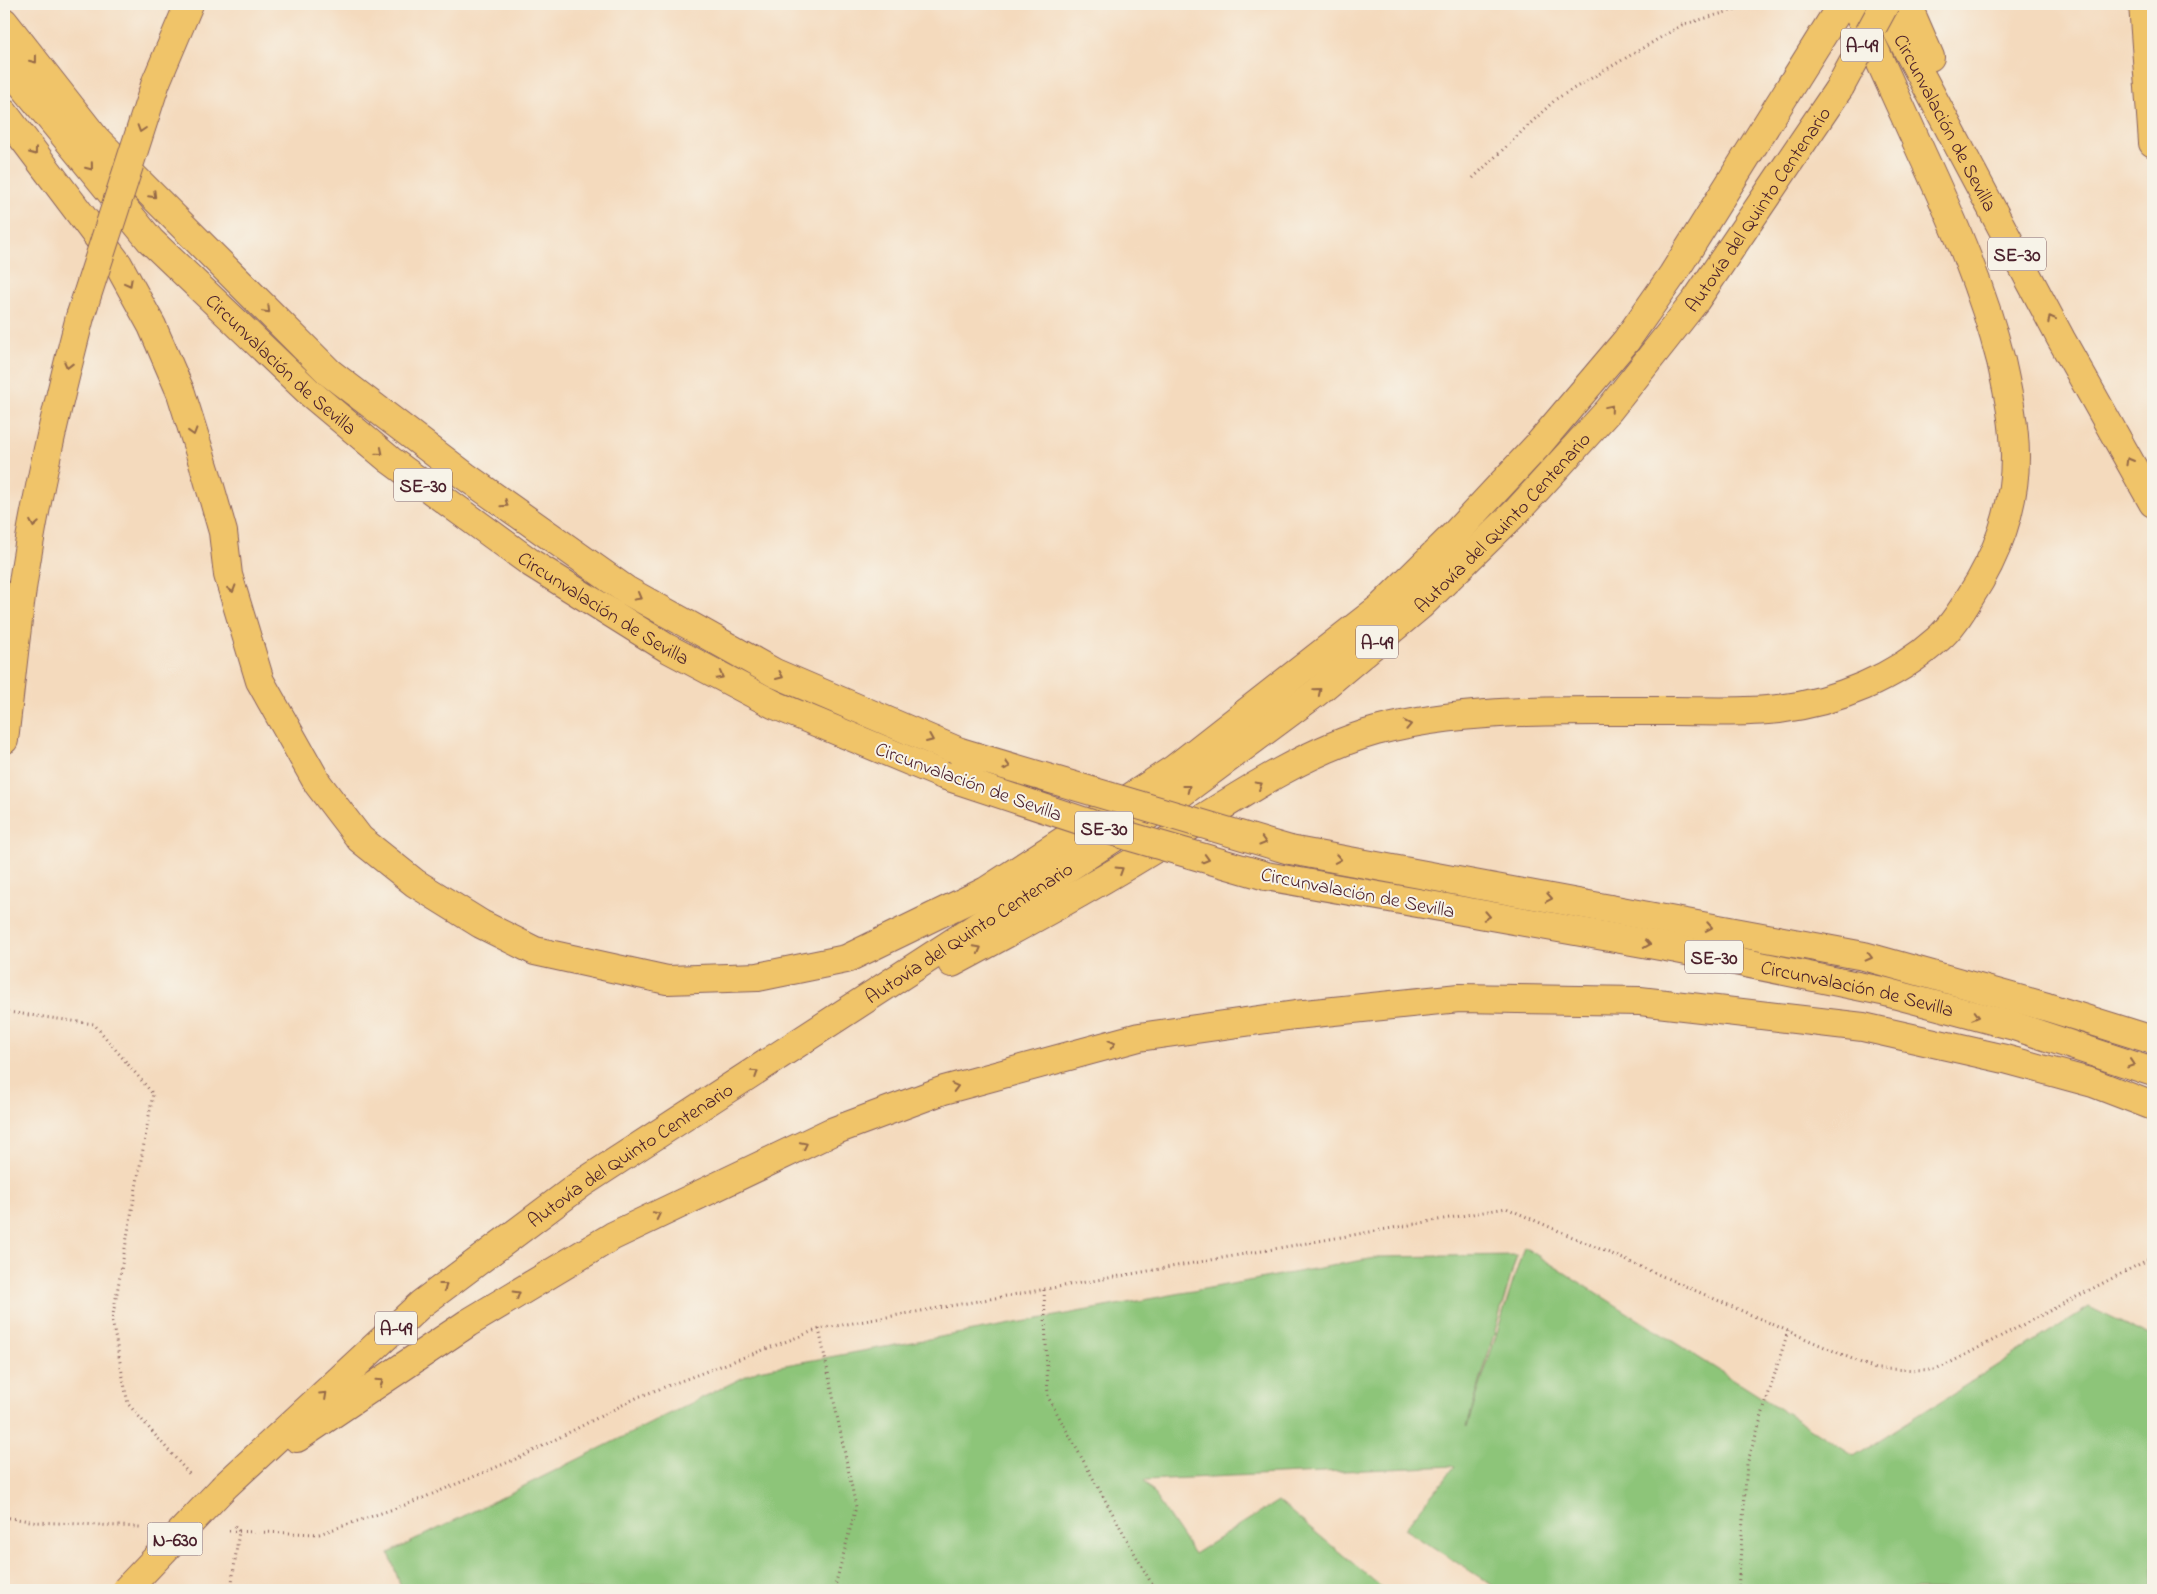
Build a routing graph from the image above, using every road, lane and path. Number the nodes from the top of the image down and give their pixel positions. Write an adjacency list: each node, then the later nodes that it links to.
1 (189, 4): 11 (highway)
2 (201, 4): 11 (highway)
3 (1754, 4): 14 (path)
4 (1842, 4): 12 (highway, one-way to 4)
5 (1854, 4): 20 (highway, one-way to 5)
6 (1884, 4): 15 (highway, Circunvalación de Sevilla / SE-30); 20 (highway, Autovía del Quinto Centenario / A-49, one-way to 6, bridge)
7 (1906, 4): 15 (highway)
8 (2143, 4): 13 (highway)
9 (4, 22): 19 (highway, one-way to 19, bridge)
10 (4, 62): 21 (highway, Circunvalación de Sevilla / SE-30, one-way to 21, bridge)
11 (159, 75): 17 (highway, one-way to 17, bridge)
12 (4, 113)
13 (2153, 143)
14 (1473, 178)
15 (2019, 260): 16 (highway, Circunvalación de Sevilla / SE-30, one-way to 15)
16 (2153, 503)
17 (4, 740)
18 (4, 1015): 27 (path)
19 (2153, 1040)
20 (781, 1056): 28 (highway, Autovía del Quinto Centenario / A-49, one-way to 20)
21 (2153, 1072)
22 (2153, 1106): 28 (highway, one-way to 22)
23 (2153, 1257): 26 (path)
24 (1044, 1290): 25 (path); 26 (path); 37 (path)
25 (819, 1329): 33 (path); 36 (path)
26 (1788, 1331): 38 (path)
27 (193, 1478)
28 (224, 1487): 34 (highway, N-630, bridge)
29 (4, 1517): 31 (path)
30 (228, 1518): 33 (path)
31 (146, 1527)
32 (221, 1530): 33 (path)
33 (239, 1531): 35 (path)
34 (126, 1590)
35 (231, 1590)
36 (834, 1590)
37 (1155, 1590)
38 (1738, 1590)

